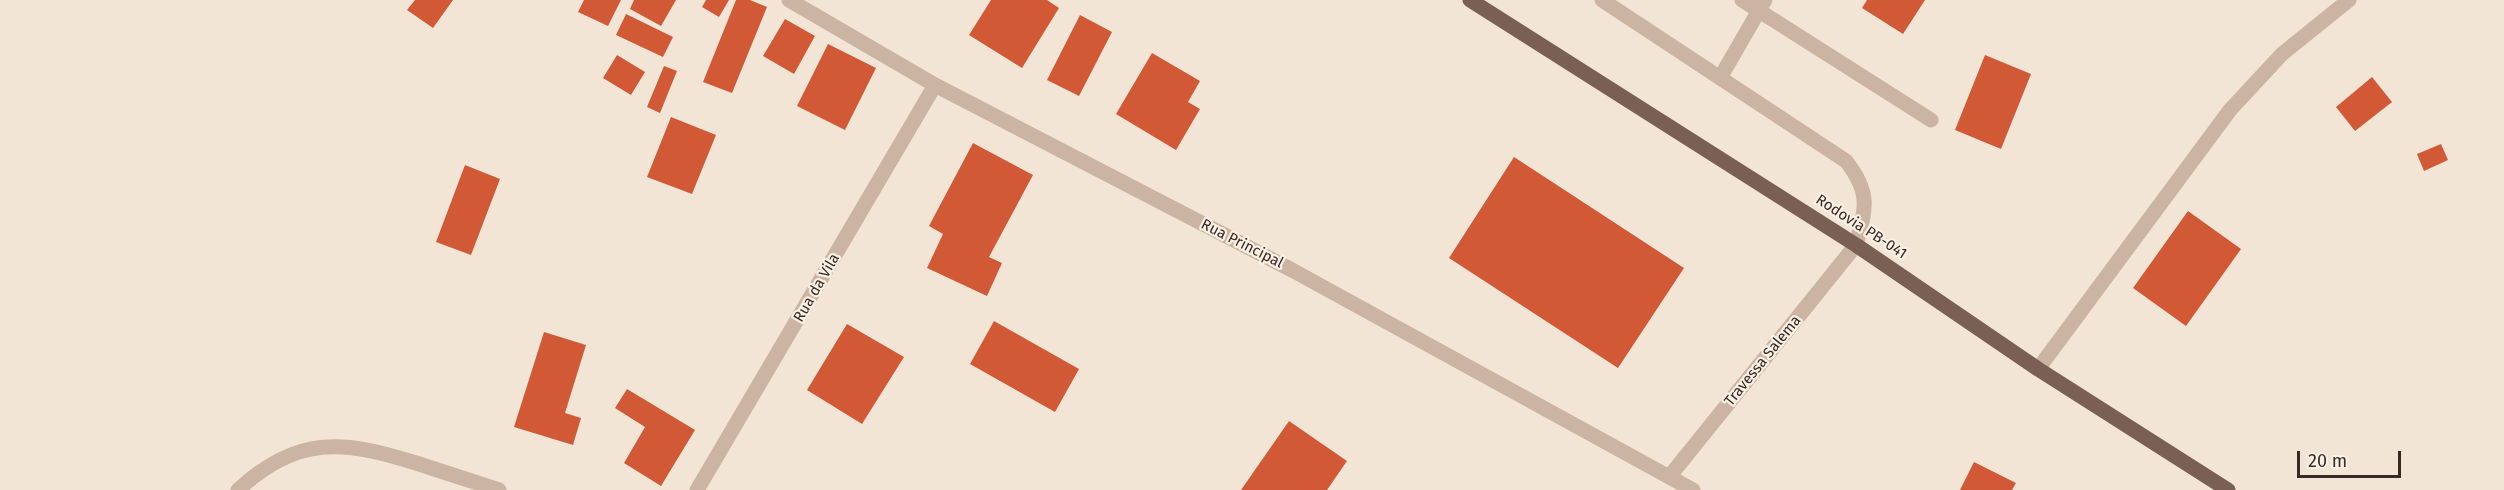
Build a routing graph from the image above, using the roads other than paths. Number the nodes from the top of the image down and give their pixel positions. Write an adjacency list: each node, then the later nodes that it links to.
1 (789, 0): 8 (street, Rua Principal)
2 (1470, 0): 10 (main road, Rodovia PB-041)
3 (1602, 0): 7 (street)
4 (1742, 0): 6 (street)
5 (2349, 0): 11 (street)
6 (1762, 5): 7 (street); 9 (street)
7 (1720, 78): 10 (street)
8 (935, 85): 12 (street, Rua Principal); 15 (street, Rua da Vila)
9 (1931, 120)
10 (1856, 245): 11 (main road, Rodovia PB-041); 12 (street, Travessa Salema)
11 (2038, 369): 17 (main road, Rodovia PB-041)
12 (1669, 477): 16 (street, Rua Principal)
13 (238, 490): 14 (street)
14 (499, 490)
15 (697, 490)
16 (1693, 490)
17 (2228, 490)

